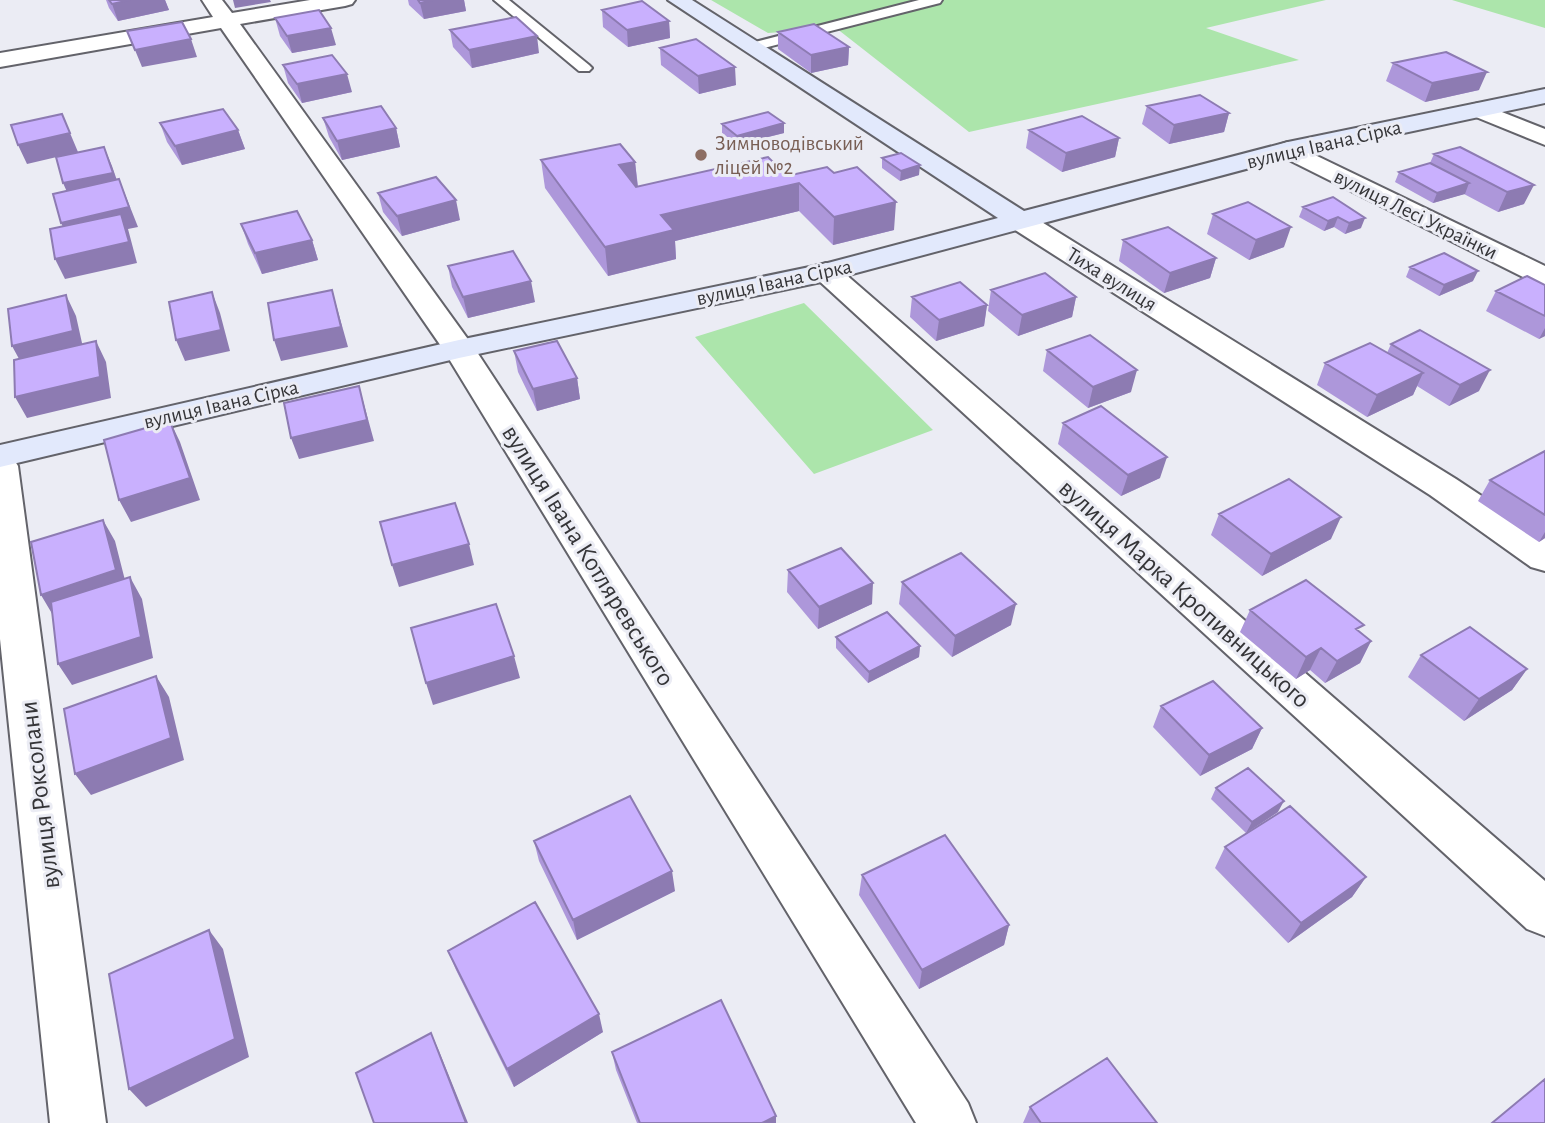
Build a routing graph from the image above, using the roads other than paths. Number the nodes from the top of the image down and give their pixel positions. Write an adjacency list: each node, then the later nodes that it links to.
1 (345, 0): 5 (street)
2 (501, 0): 8 (lane)
3 (678, 0): 6 (street, Тиха вулиця)
4 (935, 0): 6 (lane)
5 (220, 10): 7 (street); 16 (street, вулиця Івана Котляревського)
6 (752, 47): 13 (street, Тиха вулиця)
7 (0, 60)
8 (584, 68)
9 (1545, 96): 10 (street, вулиця Івана Сірка)
10 (1479, 110): 11 (street); 12 (street, вулиця Івана Сірка)
11 (1545, 138)
12 (1288, 150): 13 (street, вулиця Івана Сірка); 15 (street, вулиця Лесі Українки)
13 (1022, 222): 14 (street, вулиця Івана Сірка); 19 (street, Тиха вулиця)
14 (826, 272): 16 (street, вулиця Івана Сірка); 20 (street, вулиця Марка Кропивницького)
15 (1545, 277)
16 (459, 349): 17 (street, вулиця Івана Сірка); 22 (street, вулиця Івана Котляревського)
17 (0, 456)
18 (0, 466): 21 (street, вулиця Роксолани)
19 (1545, 556)
20 (1545, 913)
21 (78, 1123)
22 (948, 1123)

